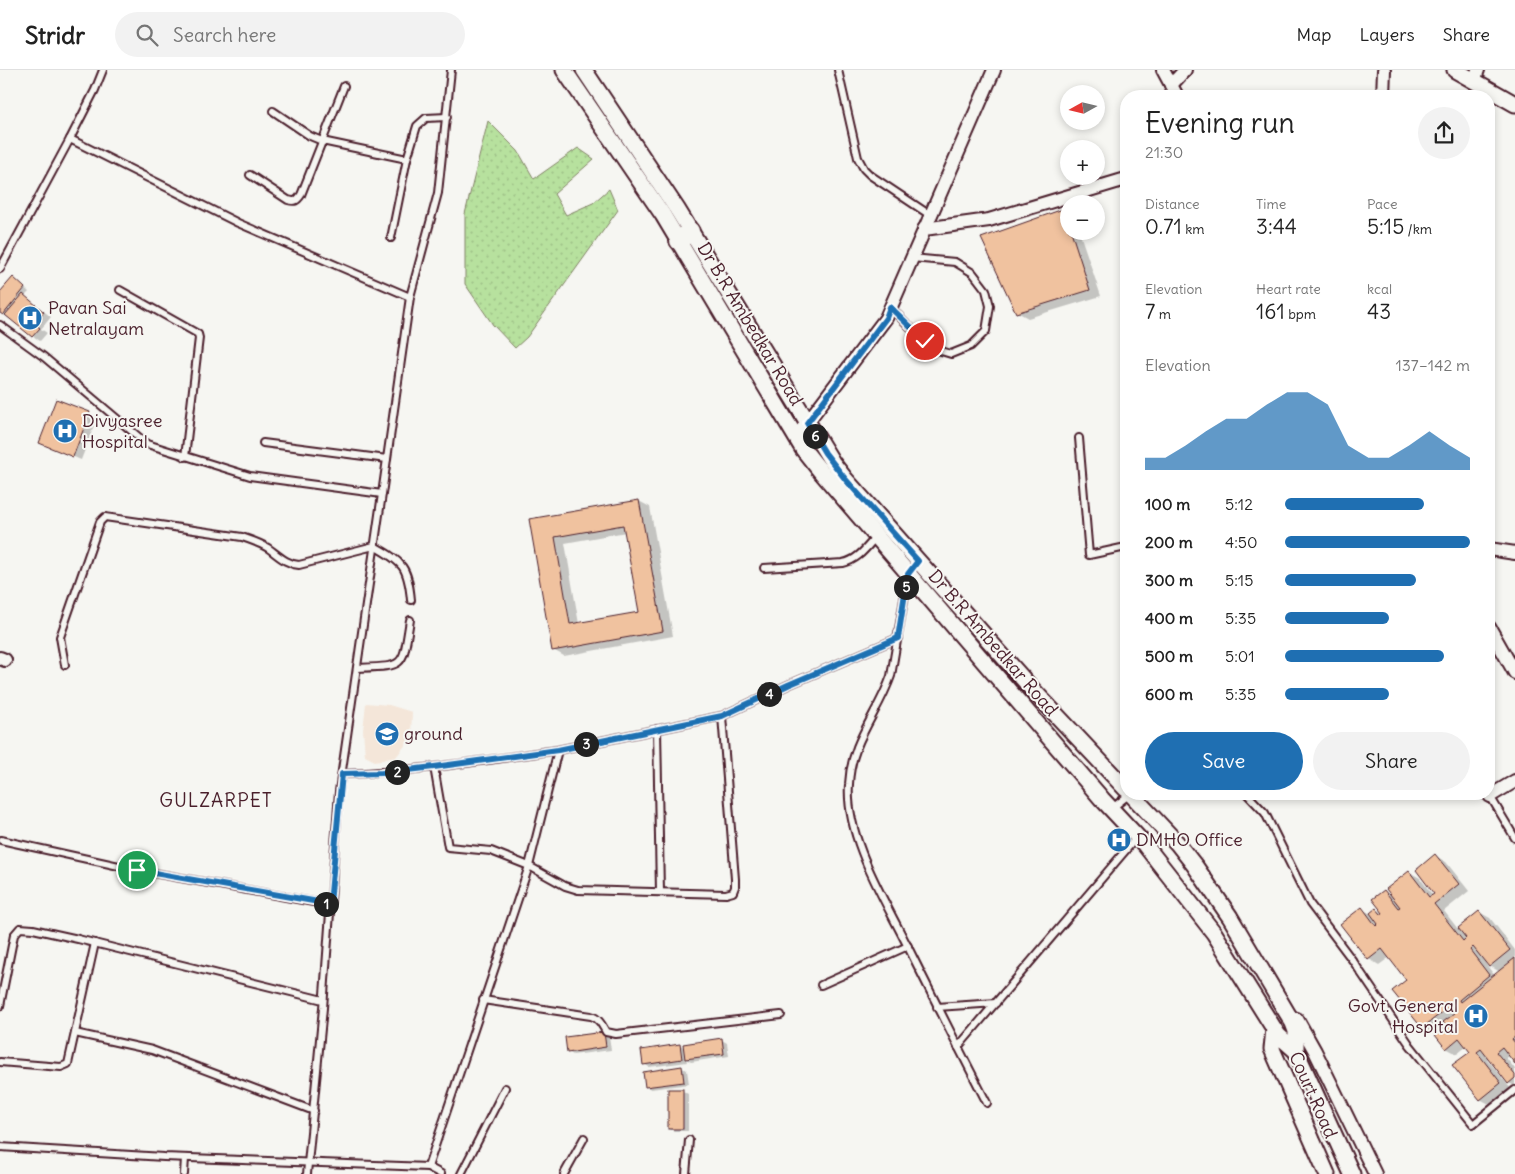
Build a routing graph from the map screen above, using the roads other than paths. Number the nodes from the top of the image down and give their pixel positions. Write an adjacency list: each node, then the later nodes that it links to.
1 (103, 70): 19 (lane)
2 (451, 70): 18 (lane)
3 (564, 70): 26 (street, Dr B.R Ambedkar Road)
4 (584, 70): 26 (street, Dr B.R Ambedkar Road)
5 (838, 70): 24 (lane)
6 (994, 70): 24 (street)
7 (1163, 70): 13 (street)
8 (1185, 70): 14 (street)
9 (1384, 70): 15 (street)
10 (1455, 70): 11 (street)
11 (1476, 75): 16 (street)
12 (344, 86): 20 (lane)
13 (1173, 90)
14 (1175, 90)
15 (1383, 90)
16 (1515, 104)
17 (273, 112): 20 (lane)
18 (447, 117): 21 (lane); 31 (lane)
19 (70, 139): 29 (lane); 31 (lane)
20 (322, 141): 21 (lane); 22 (lane)
21 (407, 159): 27 (lane)
22 (250, 175)
23 (1120, 181): 25 (street)
24 (930, 215): 25 (street)
25 (924, 229): 28 (street)
26 (685, 236): 34 (street, Dr B.R Ambedkar Road); 35 (street, Dr B.R Ambedkar Road)
27 (391, 238)
28 (912, 258): 32 (street); 32 (lane)
29 (0, 269)
30 (120, 290): 38 (lane)
31 (410, 297): 39 (lane)
32 (890, 307): 34 (street)
33 (0, 325): 38 (lane)
34 (807, 423): 35 (street); 46 (street, Dr B.R Ambedkar Road)
35 (796, 437): 41 (street, Dr B.R Ambedkar Road)
36 (1079, 438): 43 (lane)
37 (263, 443): 39 (lane)
38 (186, 457): 40 (lane)
39 (387, 459): 40 (lane)
40 (382, 494): 42 (lane)
41 (876, 537): 47 (lane); 48 (street, Dr B.R Ambedkar Road)
42 (374, 546): 49 (lane); 53 (lane); 54 (lane)
43 (1120, 549)
44 (1495, 550): 45 (street)
45 (1515, 553)
46 (918, 561): 48 (lane); 62 (street, Dr B.R Ambedkar Road)
47 (764, 568)
48 (908, 574): 51 (lane); 68 (street, Dr B.R Ambedkar Road)
49 (411, 600)
50 (410, 620): 54 (lane)
51 (898, 638): 56 (lane); 76 (lane)
52 (1495, 638): 55 (street)
53 (65, 665)
54 (357, 668): 60 (lane)
55 (1515, 673)
56 (722, 716): 57 (lane); 73 (lane)
57 (657, 729): 58 (lane); 73 (lane)
58 (558, 750): 59 (lane); 72 (lane)
59 (434, 767): 60 (lane); 72 (lane)
60 (342, 774): 74 (lane)
61 (1515, 781): 63 (street)
62 (1120, 783)
63 (1495, 792)
64 (1122, 800): 68 (lane)
65 (1136, 800): 84 (street, Dr B.R Ambedkar Road)
66 (1253, 800): 91 (lane)
67 (1493, 800): 70 (lane)
68 (1111, 809): 69 (street, Dr B.R Ambedkar Road)
69 (1137, 837): 80 (lane); 85 (street, Dr B.R Ambedkar Road)
70 (1515, 838)
71 (1, 840): 74 (lane)
72 (529, 866): 73 (lane); 79 (lane)
73 (660, 892)
74 (330, 904): 78 (lane)
75 (95, 943): 78 (lane); 81 (lane); 86 (lane)
76 (908, 946): 77 (lane); 82 (lane)
77 (821, 985)
78 (323, 1000): 93 (lane)
79 (483, 1000): 83 (lane); 99 (lane)
80 (996, 1003): 82 (lane); 87 (lane)
81 (0, 1006)
82 (937, 1006): 87 (lane)
83 (781, 1014)
84 (1290, 1018): 88 (street, Dr B.R Ambedkar Road); 108 (street)
85 (1274, 1029): 88 (street, Dr B.R Ambedkar Road); 106 (street, Court Road)
86 (75, 1033): 89 (lane); 93 (lane)
87 (958, 1048): 92 (lane)
88 (1299, 1056): 107 (street, Dr B.R Ambedkar Road)
89 (0, 1062)
90 (505, 1088): 103 (lane)
91 (1515, 1090)
92 (986, 1103)
93 (314, 1111): 98 (lane)
94 (584, 1138): 104 (lane)
95 (689, 1140): 105 (lane)
96 (0, 1147): 97 (lane)
97 (185, 1158): 98 (lane); 100 (lane)
98 (308, 1162): 99 (lane); 101 (lane)
99 (428, 1166): 102 (lane)
100 (184, 1174)
101 (307, 1174)
102 (441, 1174)
103 (461, 1174)
104 (564, 1174)
105 (686, 1174)
106 (1327, 1174)
107 (1352, 1174)
108 (1376, 1174)

